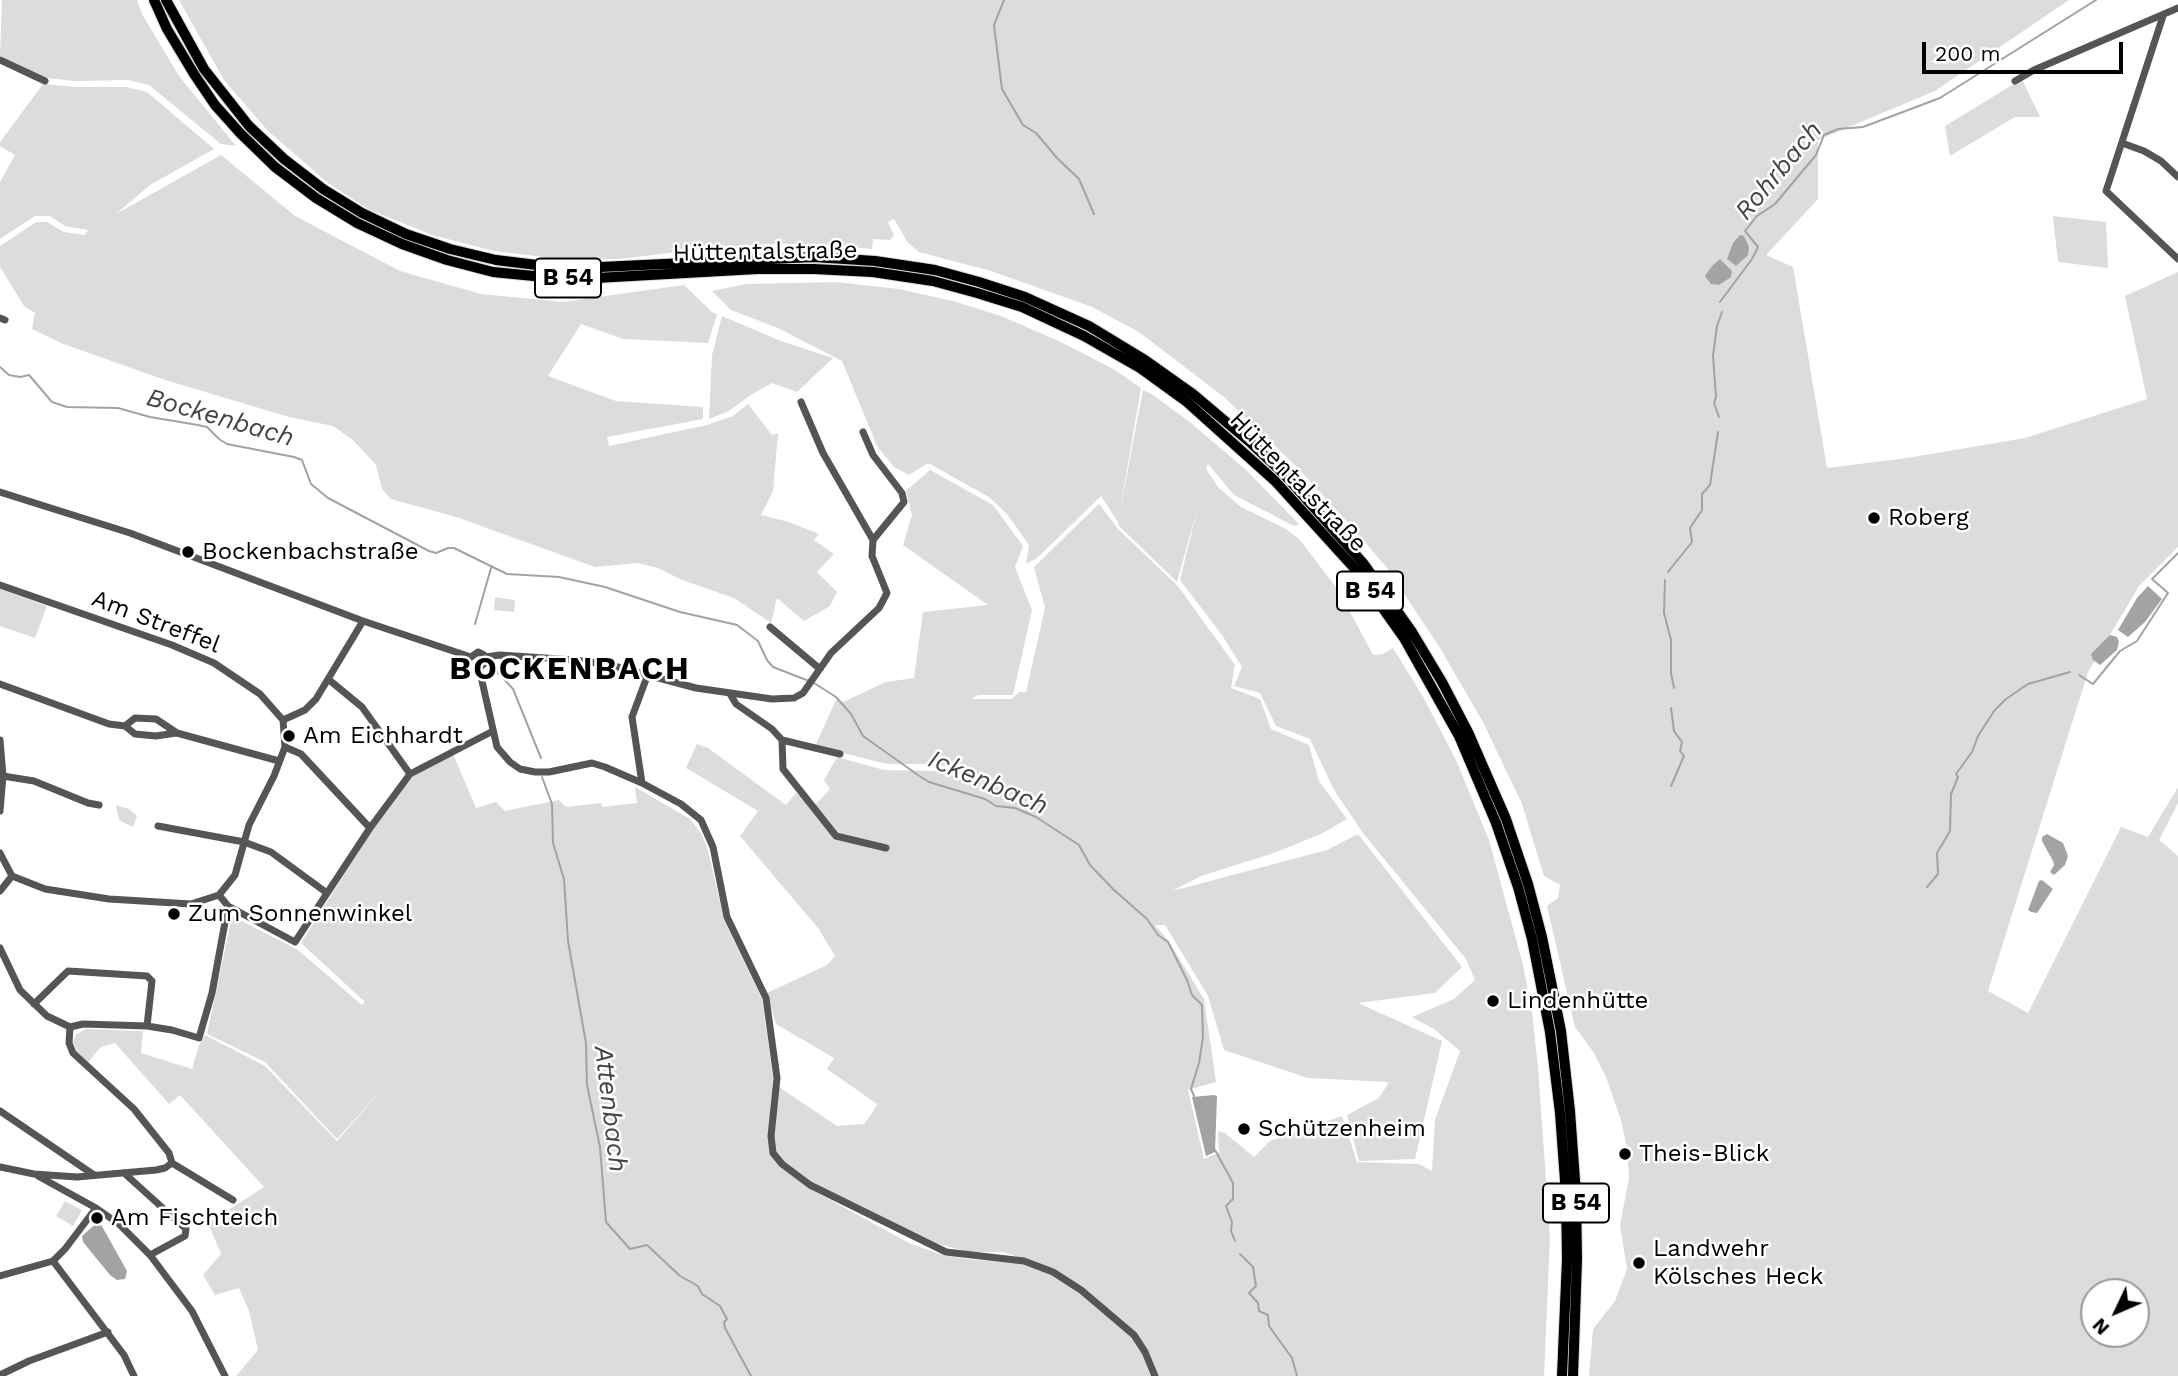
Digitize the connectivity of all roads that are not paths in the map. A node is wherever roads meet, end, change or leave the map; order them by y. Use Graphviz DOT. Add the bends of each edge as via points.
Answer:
graph roads {
  1 [pos="154,0"];
  2 [pos="166,0"];
  3 [pos="2178,8"];
  4 [pos="2163,16"];
  5 [pos="0,60"];
  6 [pos="45,81"];
  7 [pos="2015,81"];
  8 [pos="2122,143"];
  9 [pos="2178,177"];
  10 [pos="2178,259"];
  11 [pos="801,402"];
  12 [pos="863,432"];
  13 [pos="0,492"];
  14 [pos="873,540"];
  15 [pos="0,585"];
  16 [pos="363,621"];
  17 [pos="770,627"];
  18 [pos="471,657"];
  19 [pos="485,657"];
  20 [pos="479,668"];
  21 [pos="820,669"];
  22 [pos="648,674"];
  23 [pos="328,679"];
  24 [pos="0,684"];
  25 [pos="730,694"];
  26 [pos="283,720"];
  27 [pos="125,726"];
  28 [pos="493,731"];
  29 [pos="177,733"];
  30 [pos="0,740"];
  31 [pos="782,740"];
  32 [pos="285,747"];
  33 [pos="840,754"];
  34 [pos="279,761"];
  35 [pos="410,774"];
  36 [pos="3,776"];
  37 [pos="642,783"];
  38 [pos="99,805"];
  39 [pos="0,811"];
  40 [pos="158,826"];
  41 [pos="370,828"];
  42 [pos="244,842"];
  43 [pos="886,848"];
  44 [pos="0,853"];
  45 [pos="12,876"];
  46 [pos="0,891"];
  47 [pos="327,893"];
  48 [pos="219,895"];
  49 [pos="228,906"];
  50 [pos="1537,938"];
  51 [pos="0,947"];
  52 [pos="34,1004"];
  53 [pos="146,1026"];
  54 [pos="70,1027"];
  55 [pos="1555,1032"];
  56 [pos="0,1111"];
  57 [pos="172,1163"];
  58 [pos="0,1167"];
  59 [pos="124,1173"];
  60 [pos="34,1174"];
  61 [pos="94,1176"];
  62 [pos="233,1200"];
  63 [pos="96,1208"];
  64 [pos="150,1255"];
  65 [pos="53,1261"];
  66 [pos="0,1276"];
  67 [pos="108,1332"];
  68 [pos="0,1375"];
  69 [pos="134,1376"];
  70 [pos="225,1376"];
  71 [pos="1154,1376"];
  72 [pos="1562,1376"];
  73 [pos="1573,1376"];
  1 -- 50 [label="highway, Hüttentalstraße / B 54" via="194,74 240,133 316,198 402,244 493,272 534,276 578,279 814,268 933,281 1022,307 1140,368 1187,402 1275,481 1355,569 1404,638 1459,736"];
  2 -- 50 [label="highway, Hüttentalstraße / B 54" via="204,69 248,126 323,189 406,234 496,260 569,268 814,257 935,270 1026,297 1145,359 1193,394 1283,473 1363,562 1412,632 1468,732 1506,819 1528,884"];
  3 -- 4 [label="street"];
  4 -- 7 [label="street"];
  4 -- 8 [label="street"];
  5 -- 6 [label="street"];
  8 -- 9 [label="street" via="2161,161"];
  8 -- 10 [label="street" via="2106,191"];
  11 -- 14 [label="street" via="823,453"];
  12 -- 14 [label="street" via="904,502"];
  13 -- 16 [label="street" via="130,533"];
  14 -- 21 [label="street" via="872,556 886,586 884,600"];
  15 -- 26 [label="street, Am Streffel" via="197,654 243,680"];
  16 -- 18 [label="street"];
  16 -- 23 [label="street"];
  17 -- 21 [label="street"];
  18 -- 19 [label="street" via="478,652"];
  18 -- 20 [label="street"];
  19 -- 20 [label="street"];
  19 -- 22 [label="street" via="575,660"];
  20 -- 28 [label="street"];
  21 -- 25 [label="street" via="794,698"];
  22 -- 25 [label="street"];
  22 -- 37 [label="street" via="632,717"];
  23 -- 26 [label="street" via="311,705"];
  23 -- 35 [label="street" via="362,708"];
  24 -- 27 [label="street"];
  25 -- 31 [label="street" via="736,704"];
  26 -- 32 [label="street"];
  27 -- 29 [label="street" via="135,734"];
  27 -- 29 [label="street" via="135,718 156,719"];
  28 -- 35 [label="street"];
  28 -- 37 [label="street" via="497,747 520,769 549,772 592,763"];
  29 -- 34 [label="street"];
  30 -- 36 [label="street"];
  31 -- 33 [label="street"];
  31 -- 43 [label="street" via="783,769 836,836"];
  32 -- 34 [label="street"];
  32 -- 41 [label="street" via="301,754"];
  34 -- 42 [label="street"];
  35 -- 41 [label="street"];
  36 -- 38 [label="street" via="34,781"];
  36 -- 39 [label="street"];
  37 -- 71 [label="street" via="691,810 713,847 727,918 766,998 777,1078 771,1136 782,1164 810,1185 946,1252 1024,1261 1053,1272 1082,1290 1133,1335"];
  40 -- 42 [label="street"];
  41 -- 47 [label="street"];
  42 -- 47 [label="street" via="271,852"];
  42 -- 48 [label="street" via="235,874"];
  44 -- 45 [label="street"];
  45 -- 46 [label="street"];
  45 -- 48 [label="street" via="44,889 109,899 191,904"];
  47 -- 49 [label="street" via="295,942"];
  48 -- 49 [label="street"];
  49 -- 53 [label="street" via="199,1038"];
  50 -- 55 [label="highway, B 54"];
  51 -- 52 [label="street" via="20,990"];
  52 -- 53 [label="street" via="68,971 147,976 152,981"];
  52 -- 54 [label="street"];
  53 -- 54 [label="street"];
  54 -- 57 [label="street" via="73,1053 134,1109 170,1153"];
  55 -- 72 [label="highway, B 54" via="1566,1194"];
  55 -- 73 [label="highway, B 54" via="1570,1111 1576,1194"];
  56 -- 61 [label="street"];
  57 -- 59 [label="street"];
  57 -- 62 [label="street"];
  58 -- 60 [label="street"];
  59 -- 61 [label="street"];
  59 -- 64 [label="street" via="186,1229 185,1236"];
  60 -- 61 [label="street"];
  60 -- 63 [label="street"];
  63 -- 64 [label="street"];
  63 -- 65 [label="street"];
  64 -- 70 [label="street" via="192,1311"];
  65 -- 66 [label="street"];
  65 -- 67 [label="street"];
  67 -- 68 [label="street"];
  67 -- 69 [label="street"];
}
